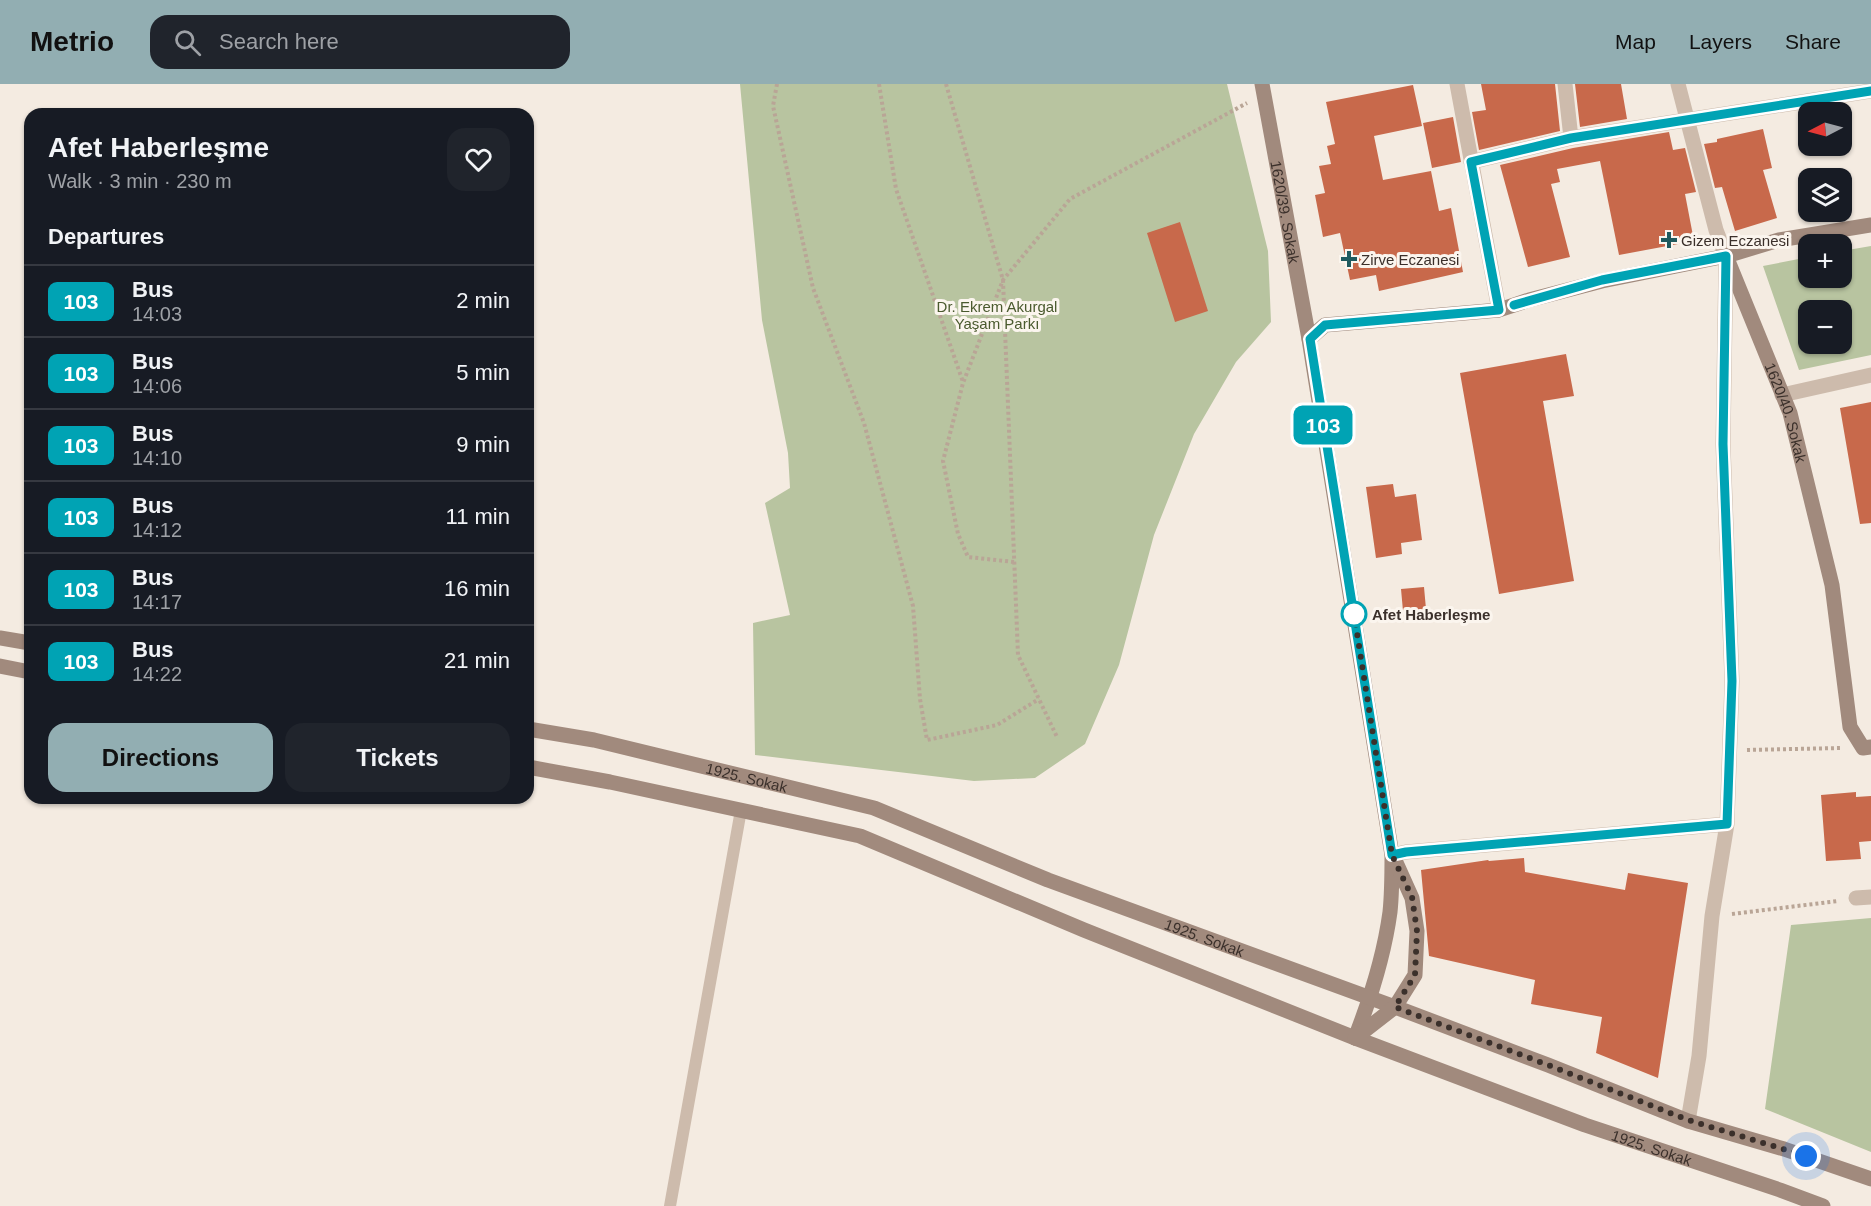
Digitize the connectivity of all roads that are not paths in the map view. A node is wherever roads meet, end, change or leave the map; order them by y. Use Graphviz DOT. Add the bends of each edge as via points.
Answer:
graph roads {
  1 [pos="1457,84"];
  2 [pos="1565,84"];
  3 [pos="1678,84"];
  4 [pos="1262,89"];
  5 [pos="1871,91"];
  6 [pos="1686,119"];
  7 [pos="1571,138"];
  8 [pos="1471,162"];
  9 [pos="1871,225"];
  10 [pos="1726,256"];
  11 [pos="1499,310"];
  12 [pos="1310,339"];
  13 [pos="1871,375"];
  14 [pos="1782,395"];
  15 [pos="0,638"];
  16 [pos="24,642"];
  17 [pos="0,666"];
  18 [pos="24,671"];
  19 [pos="534,730"];
  20 [pos="1867,747"];
  21 [pos="534,767"];
  22 [pos="741,810"];
  23 [pos="1727,824"];
  24 [pos="1392,855"];
  25 [pos="1370,998"];
  26 [pos="1395,1007"];
  27 [pos="1355,1038"];
  28 [pos="1688,1120"];
  29 [pos="1871,1179"];
  30 [pos="670,1206"];
  31 [pos="1823,1206"];
  1 -- 8 [label="street"];
  2 -- 7 [label="street"];
  3 -- 6 [label="street, 1620/40. Sokak"];
  4 -- 12 [label="main road, 1620/39. Sokak"];
  5 -- 6 [label="street"];
  6 -- 7 [label="street"];
  6 -- 10 [label="street, 1620/40. Sokak"];
  7 -- 8 [label="street"];
  8 -- 11 [label="street"];
  9 -- 10 [label="main road" via="1779,240"];
  10 -- 11 [label="main road" via="1602,280"];
  10 -- 14 [label="main road, 1620/40. Sokak"];
  10 -- 23 [label="street" via="1723,444 1732,681"];
  11 -- 12 [label="main road" via="1325,325"];
  12 -- 24 [label="main road, 1620/39. Sokak"];
  13 -- 14 [label="street"];
  14 -- 20 [label="main road, 1620/40. Sokak" via="1790,413 1832,585 1850,727"];
  15 -- 16 [label="main road"];
  17 -- 18 [label="main road"];
  19 -- 25 [label="main road, 1925. Sokak" via="594,740 874,808 1048,880"];
  21 -- 22 [label="main road, 1925. Sokak"];
  22 -- 27 [label="main road, 1925. Sokak" via="860,836"];
  22 -- 30 [label="lane"];
  23 -- 24 [label="street"];
  23 -- 28 [label="street"];
  24 -- 25 [label="main road" via="1390,910"];
  24 -- 26 [label="main road" via="1412,897 1417,931 1415,975"];
  25 -- 26 [label="main road, 1925. Sokak"];
  25 -- 27 [label="main road"];
  26 -- 27 [label="main road"];
  26 -- 28 [label="main road, 1925. Sokak"];
  27 -- 31 [label="main road, 1925. Sokak" via="1586,1125"];
  28 -- 29 [label="main road, 1925. Sokak"];
}
